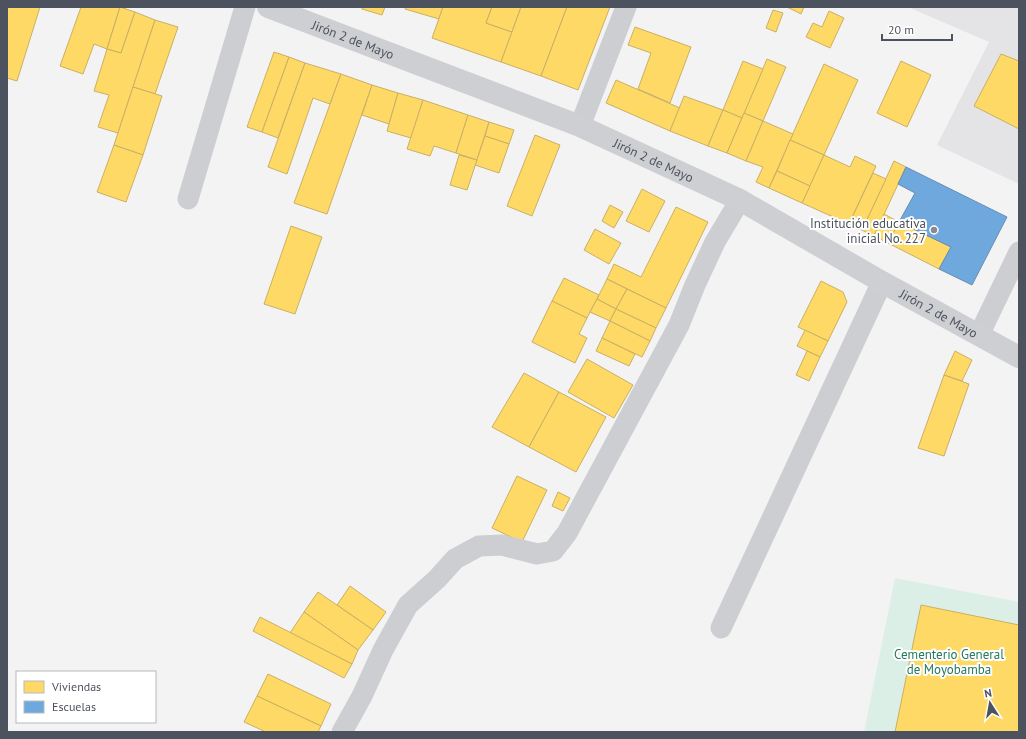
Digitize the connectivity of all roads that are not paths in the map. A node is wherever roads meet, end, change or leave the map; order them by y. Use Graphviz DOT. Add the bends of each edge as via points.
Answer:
graph roads {
  1 [pos="245,7"];
  2 [pos="268,7"];
  3 [pos="626,7"];
  4 [pos="580,126"];
  5 [pos="188,199"];
  6 [pos="740,200"];
  7 [pos="1019,252"];
  8 [pos="882,282"];
  9 [pos="979,335"];
  10 [pos="1019,357"];
  11 [pos="721,628"];
  12 [pos="342,732"];
  1 -- 5 [label="street"];
  2 -- 4 [label="main road, Jirón 2 de Mayo"];
  3 -- 4 [label="street"];
  4 -- 6 [label="main road, Jirón 2 de Mayo"];
  6 -- 8 [label="main road, Jirón 2 de Mayo"];
  6 -- 12 [label="street" via="714,242 679,325 567,533 553,551 537,554 502,545 479,546 455,559 408,605"];
  7 -- 9 [label="street"];
  8 -- 9 [label="main road, Jirón 2 de Mayo"];
  8 -- 11 [label="street"];
  9 -- 10 [label="main road, Jirón 2 de Mayo"];
}
